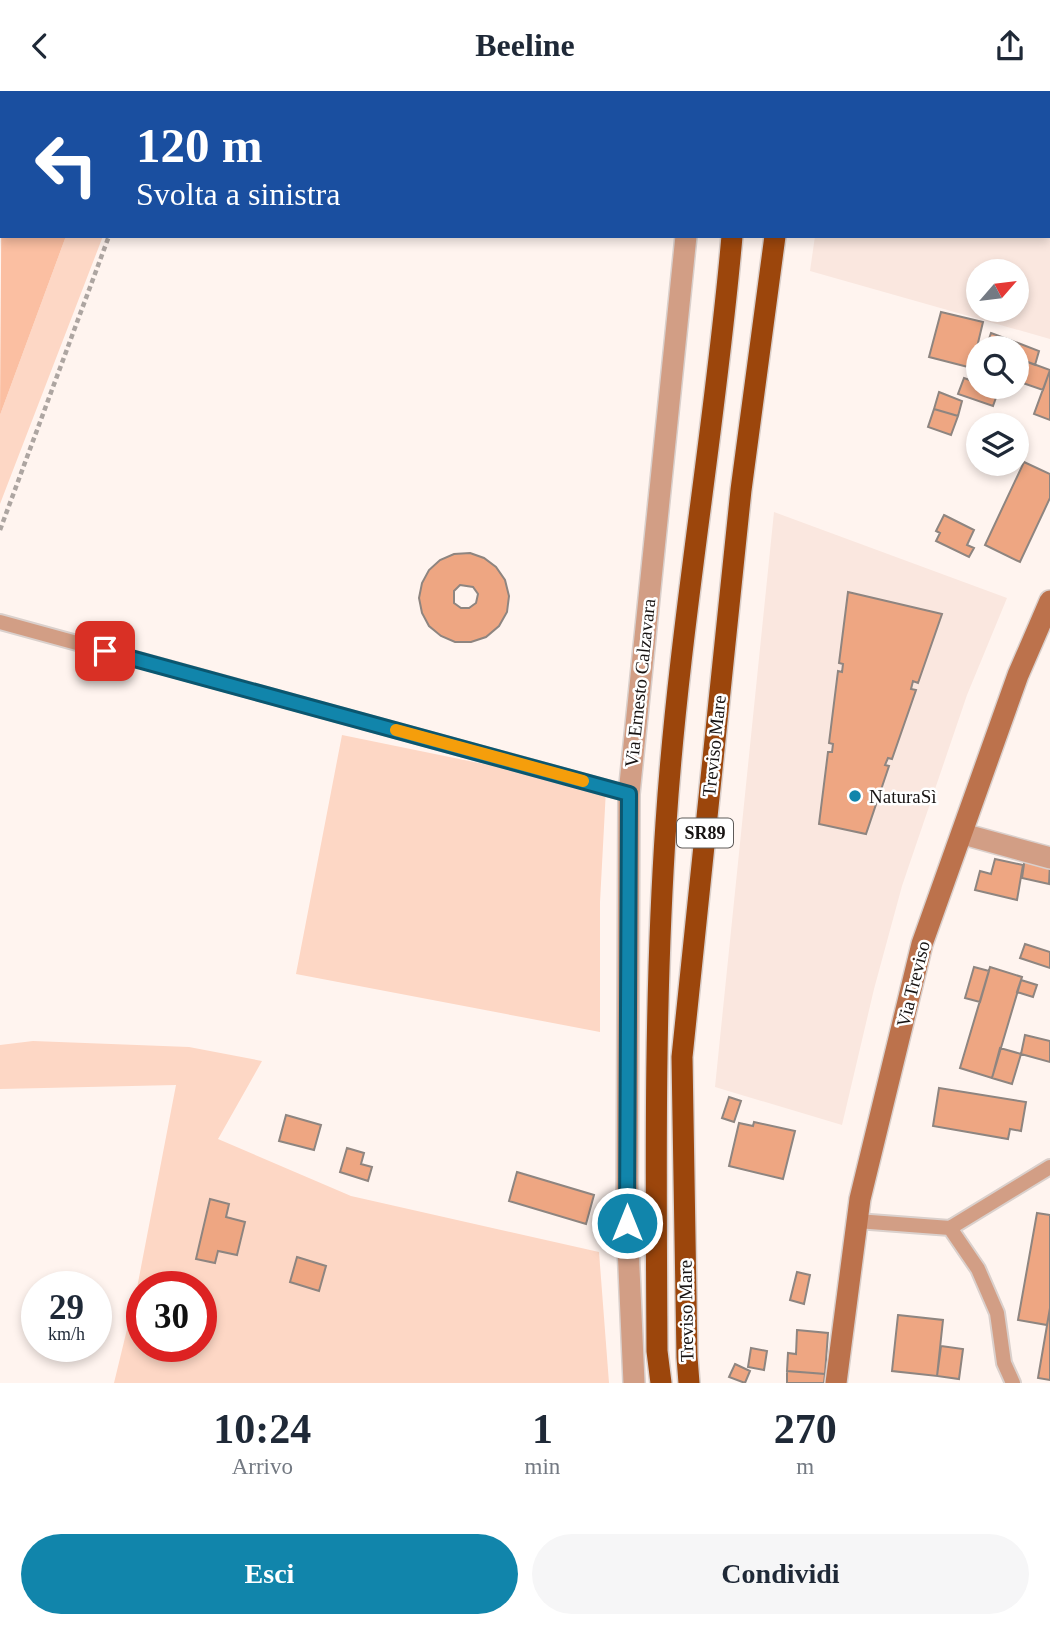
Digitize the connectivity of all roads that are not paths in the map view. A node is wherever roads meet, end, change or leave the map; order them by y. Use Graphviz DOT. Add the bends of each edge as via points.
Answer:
graph roads {
  1 [pos="686,238"];
  2 [pos="732,238"];
  3 [pos="775,238"];
  4 [pos="1050,601"];
  5 [pos="0,622"];
  6 [pos="629,794"];
  7 [pos="963,834"];
  8 [pos="1050,858"];
  9 [pos="1050,1167"];
  10 [pos="858,1221"];
  11 [pos="950,1228"];
  12 [pos="635,1383"];
  13 [pos="661,1383"];
  14 [pos="689,1383"];
  15 [pos="836,1383"];
  16 [pos="1013,1383"];
  1 -- 6 [label="street, Via Ernesto Calzavara"];
  2 -- 13 [label="highway, Treviso Mare / SR89" via="680,665 666,822 655,1046"];
  3 -- 14 [label="highway, Treviso Mare / SR89" via="741,490 682,1057"];
  4 -- 7 [label="main road, Via Treviso" via="1018,675"];
  5 -- 6 [label="lane"];
  6 -- 12 [label="street, Via Ernesto Calzavara" via="627,1223"];
  7 -- 8 [label="street"];
  7 -- 10 [label="main road, Via Treviso" via="922,944"];
  9 -- 11 [label="lane"];
  10 -- 11 [label="lane"];
  10 -- 15 [label="main road, Via Treviso"];
  11 -- 16 [label="lane" via="978,1269 997,1313 1004,1363"];
}
